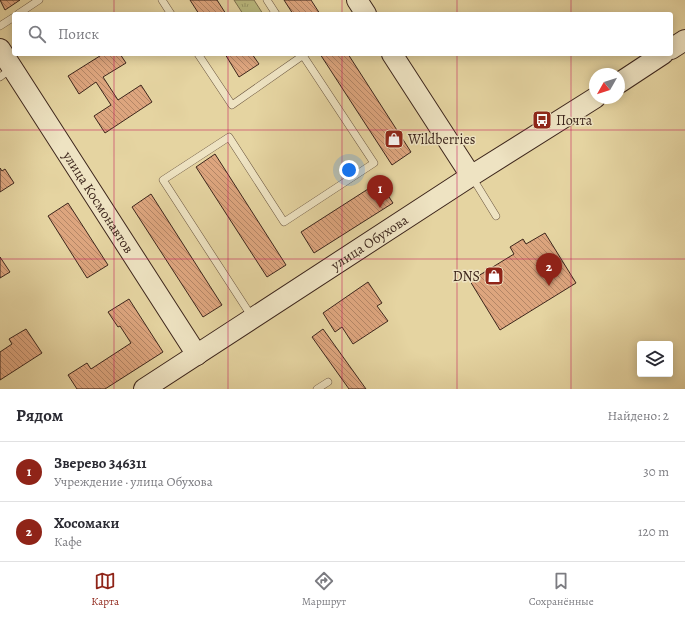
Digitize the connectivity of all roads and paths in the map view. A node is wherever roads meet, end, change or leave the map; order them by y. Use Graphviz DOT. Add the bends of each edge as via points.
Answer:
graph roads {
  1 [pos="39,0"];
  2 [pos="162,0"];
  3 [pos="267,0"];
  4 [pos="357,0"];
  5 [pos="21,12"];
  6 [pos="170,12"];
  7 [pos="275,12"];
  8 [pos="365,12"];
  9 [pos="12,18"];
  10 [pos="0,26"];
  11 [pos="685,40"];
  12 [pos="673,48"];
  13 [pos="0,49"];
  14 [pos="199,56"];
  15 [pos="302,56"];
  16 [pos="304,56"];
  17 [pos="393,56"];
  18 [pos="660,56"];
  19 [pos="6,73"];
  20 [pos="625,78"];
  21 [pos="589,102"];
  22 [pos="471,176"];
  23 [pos="496,216"];
  24 [pos="253,318"];
  25 [pos="197,355"];
  26 [pos="328,382"];
  27 [pos="144,389"];
  28 [pos="317,389"];
  1 -- 5 [label="lane"];
  2 -- 6 [label="lane"];
  3 -- 7 [label="lane"];
  4 -- 8 [label="main road"];
  9 -- 10 [label="lane"];
  11 -- 12 [label="main road"];
  13 -- 19 [label="main road, улица Космонавтов"];
  14 -- 15 [label="lane" via="232,105"];
  16 -- 24 [label="lane" via="374,163 284,222 229,137 163,180"];
  17 -- 22 [label="main road"];
  18 -- 20 [label="main road"];
  19 -- 25 [label="main road, улица Космонавтов"];
  21 -- 22 [label="main road, улица Обухова"];
  22 -- 23 [label="lane"];
  22 -- 24 [label="main road, улица Обухова"];
  24 -- 25 [label="main road, улица Обухова"];
  25 -- 27 [label="main road, улица Обухова"];
  26 -- 28 [label="lane"];
}
